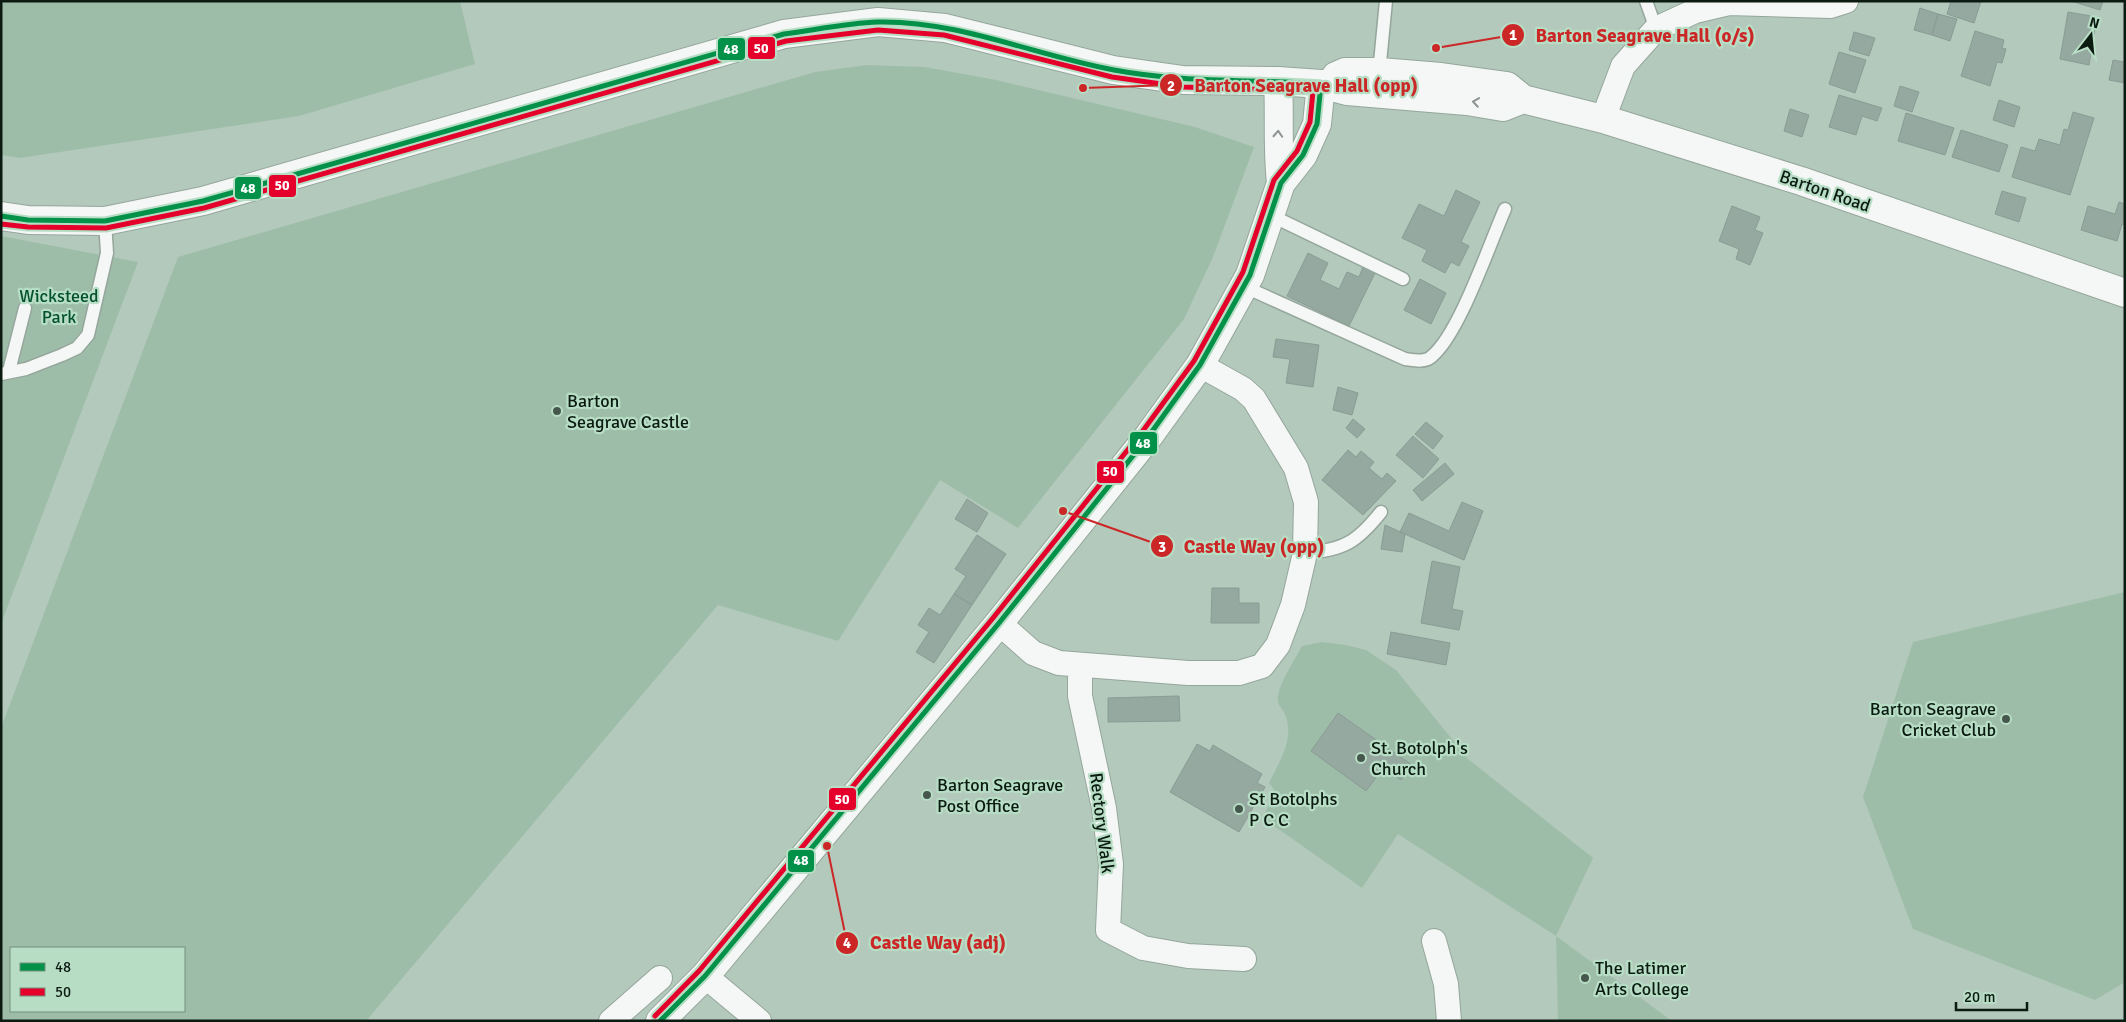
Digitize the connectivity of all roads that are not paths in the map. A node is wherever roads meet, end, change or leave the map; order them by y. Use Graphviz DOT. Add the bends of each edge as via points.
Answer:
graph roads {
  1 [pos="1386,1"];
  2 [pos="1646,1"];
  3 [pos="1846,1"];
  4 [pos="1729,2"];
  5 [pos="1656,29"];
  6 [pos="1278,80"];
  7 [pos="1378,82"];
  8 [pos="1321,84"];
  9 [pos="1603,119"];
  10 [pos="1280,183"];
  11 [pos="1504,209"];
  12 [pos="1270,215"];
  13 [pos="1,216"];
  14 [pos="105,221"];
  15 [pos="1403,279"];
  16 [pos="1245,287"];
  17 [pos="2125,293"];
  18 [pos="25,308"];
  19 [pos="1200,365"];
  20 [pos="5,373"];
  21 [pos="1381,512"];
  22 [pos="1305,552"];
  23 [pos="998,622"];
  24 [pos="1080,666"];
  25 [pos="1434,941"];
  26 [pos="1244,959"];
  27 [pos="705,976"];
  28 [pos="660,978"];
  29 [pos="611,1021"];
  30 [pos="660,1021"];
  31 [pos="759,1021"];
  32 [pos="1449,1021"];
  1 -- 7 [label="lane"];
  2 -- 5 [label="lane"];
  3 -- 4 [label="street" via="1830,6"];
  4 -- 5 [label="street" via="1694,11"];
  5 -- 9 [label="street" via="1623,66"];
  6 -- 8 [label="main road"];
  10 -- 6 [label="main road, one-way"];
  6 -- 14 [label="main road" via="1183,80 1113,70 945,28 878,22 784,34 203,201"];
  7 -- 8 [label="main road, Barton Road" via="1345,72"];
  7 -- 9 [label="main road, Barton Road" via="1486,82 1507,86 1523,99"];
  8 -- 10 [label="main road" via="1317,124 1304,155"];
  9 -- 17 [label="main road, Barton Road" via="1802,182"];
  10 -- 12 [label="main road"];
  11 -- 16 [label="lane" via="1452,332 1430,358 1419,361 1405,359"];
  12 -- 15 [label="lane"];
  12 -- 16 [label="main road"];
  13 -- 14 [label="main road" via="28,220"];
  14 -- 20 [label="lane" via="107,253 88,336 78,348 26,369"];
  16 -- 19 [label="main road"];
  18 -- 20 [label="lane"];
  19 -- 22 [label="street" via="1243,389 1254,399 1287,451 1306,502"];
  19 -- 23 [label="main road" via="1148,437"];
  21 -- 22 [label="lane" via="1354,541 1331,551"];
  22 -- 24 [label="street" via="1293,605 1278,645 1262,666 1239,673 1197,673"];
  23 -- 24 [label="street" via="1033,653 1059,663"];
  23 -- 27 [label="main road"];
  24 -- 26 [label="street, Rectory Walk" via="1080,696 1104,808 1110,855 1108,930 1143,948 1188,956"];
  25 -- 32 [label="street" via="1446,984"];
  27 -- 30 [label="main road"];
  27 -- 31 [label="street"];
  28 -- 29 [label="street"];
}
